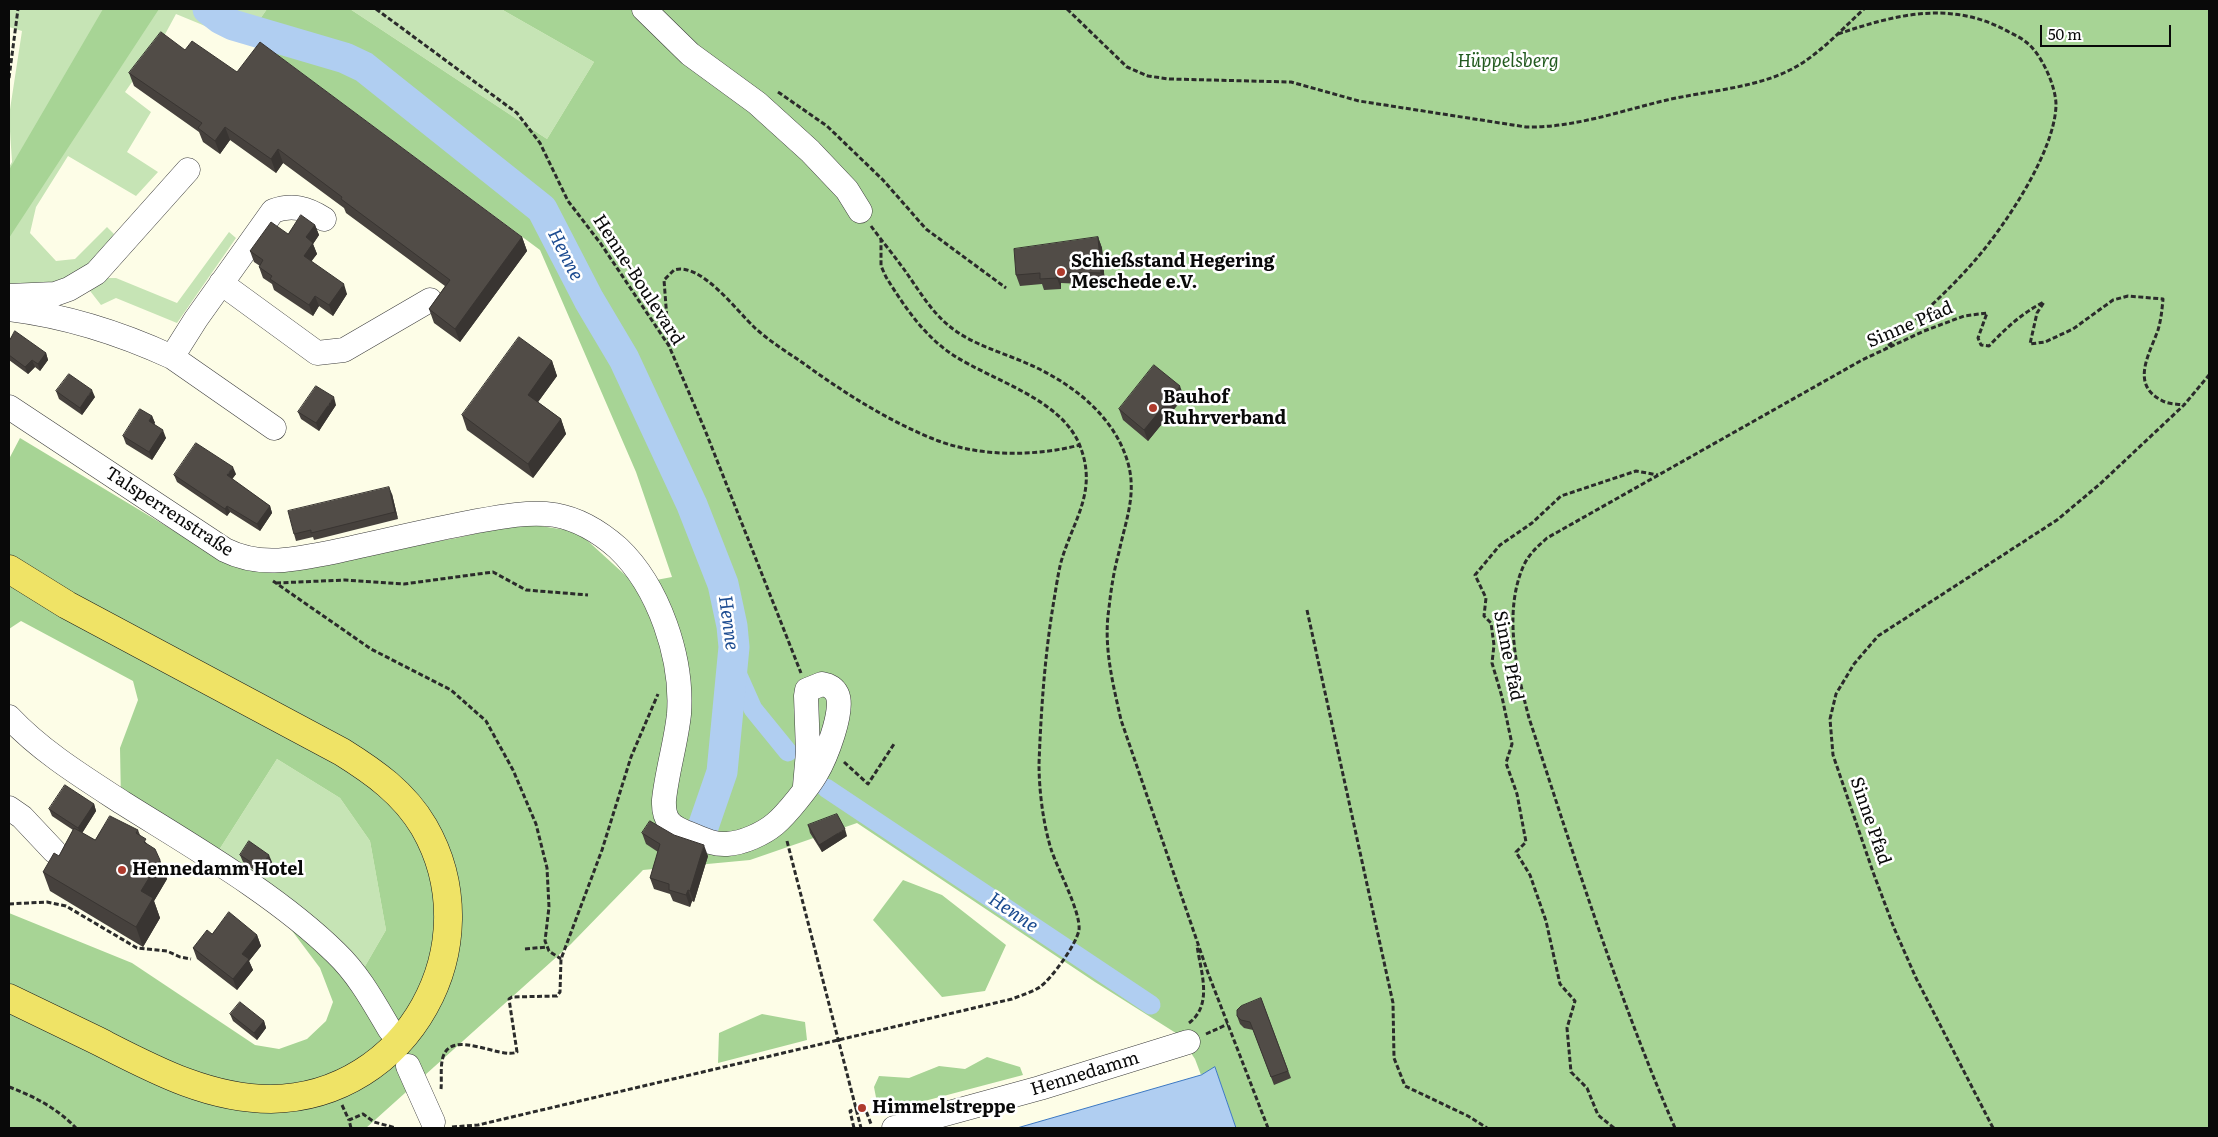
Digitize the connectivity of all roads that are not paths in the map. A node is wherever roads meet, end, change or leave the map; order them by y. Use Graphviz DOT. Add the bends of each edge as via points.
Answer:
graph roads {
  1 [pos="644,9"];
  2 [pos="188,170"];
  3 [pos="860,211"];
  4 [pos="324,219"];
  5 [pos="221,283"];
  6 [pos="9,296"];
  7 [pos="430,300"];
  8 [pos="9,309"];
  9 [pos="172,357"];
  10 [pos="9,407"];
  11 [pos="274,428"];
  12 [pos="9,569"];
  13 [pos="9,716"];
  14 [pos="805,786"];
  15 [pos="9,808"];
  16 [pos="54,851"];
  17 [pos="9,998"];
  18 [pos="390,1030"];
  19 [pos="1185,1035"];
  20 [pos="408,1066"];
  21 [pos="433,1122"];
  22 [pos="894,1128"];
  1 -- 3 [label="street" via="690,54 757,102 810,151 847,190"];
  2 -- 6 [label="street" via="96,273 54,294"];
  4 -- 5 [label="street" via="294,206 273,211"];
  5 -- 7 [label="street" via="317,353 344,350"];
  5 -- 9 [label="street"];
  8 -- 9 [label="street" via="60,317 104,330"];
  9 -- 11 [label="street"];
  10 -- 14 [label="street, Talsperrenstraße" via="225,550 246,559 272,561 309,556 500,517 557,515 588,527 618,549 645,580 658,604 675,667 679,713 664,810 667,822 716,844 739,842 766,831 787,812"];
  12 -- 17 [label="main road" via="67,605 342,752 383,780 403,799 424,828 437,855 448,905 440,970 416,1022 401,1042 362,1073 308,1094 257,1099 188,1084"];
  13 -- 18 [label="street" via="23,732 85,779 202,853 296,918 361,982"];
  14 -- 14 [label="street" via="808,690 816,684 826,685 832,688 839,700 837,715 825,755 815,776"];
  15 -- 16 [label="street"];
  19 -- 22 [label="street, Hennedamm" via="1040,1088"];
  20 -- 21 [label="street"];
}
